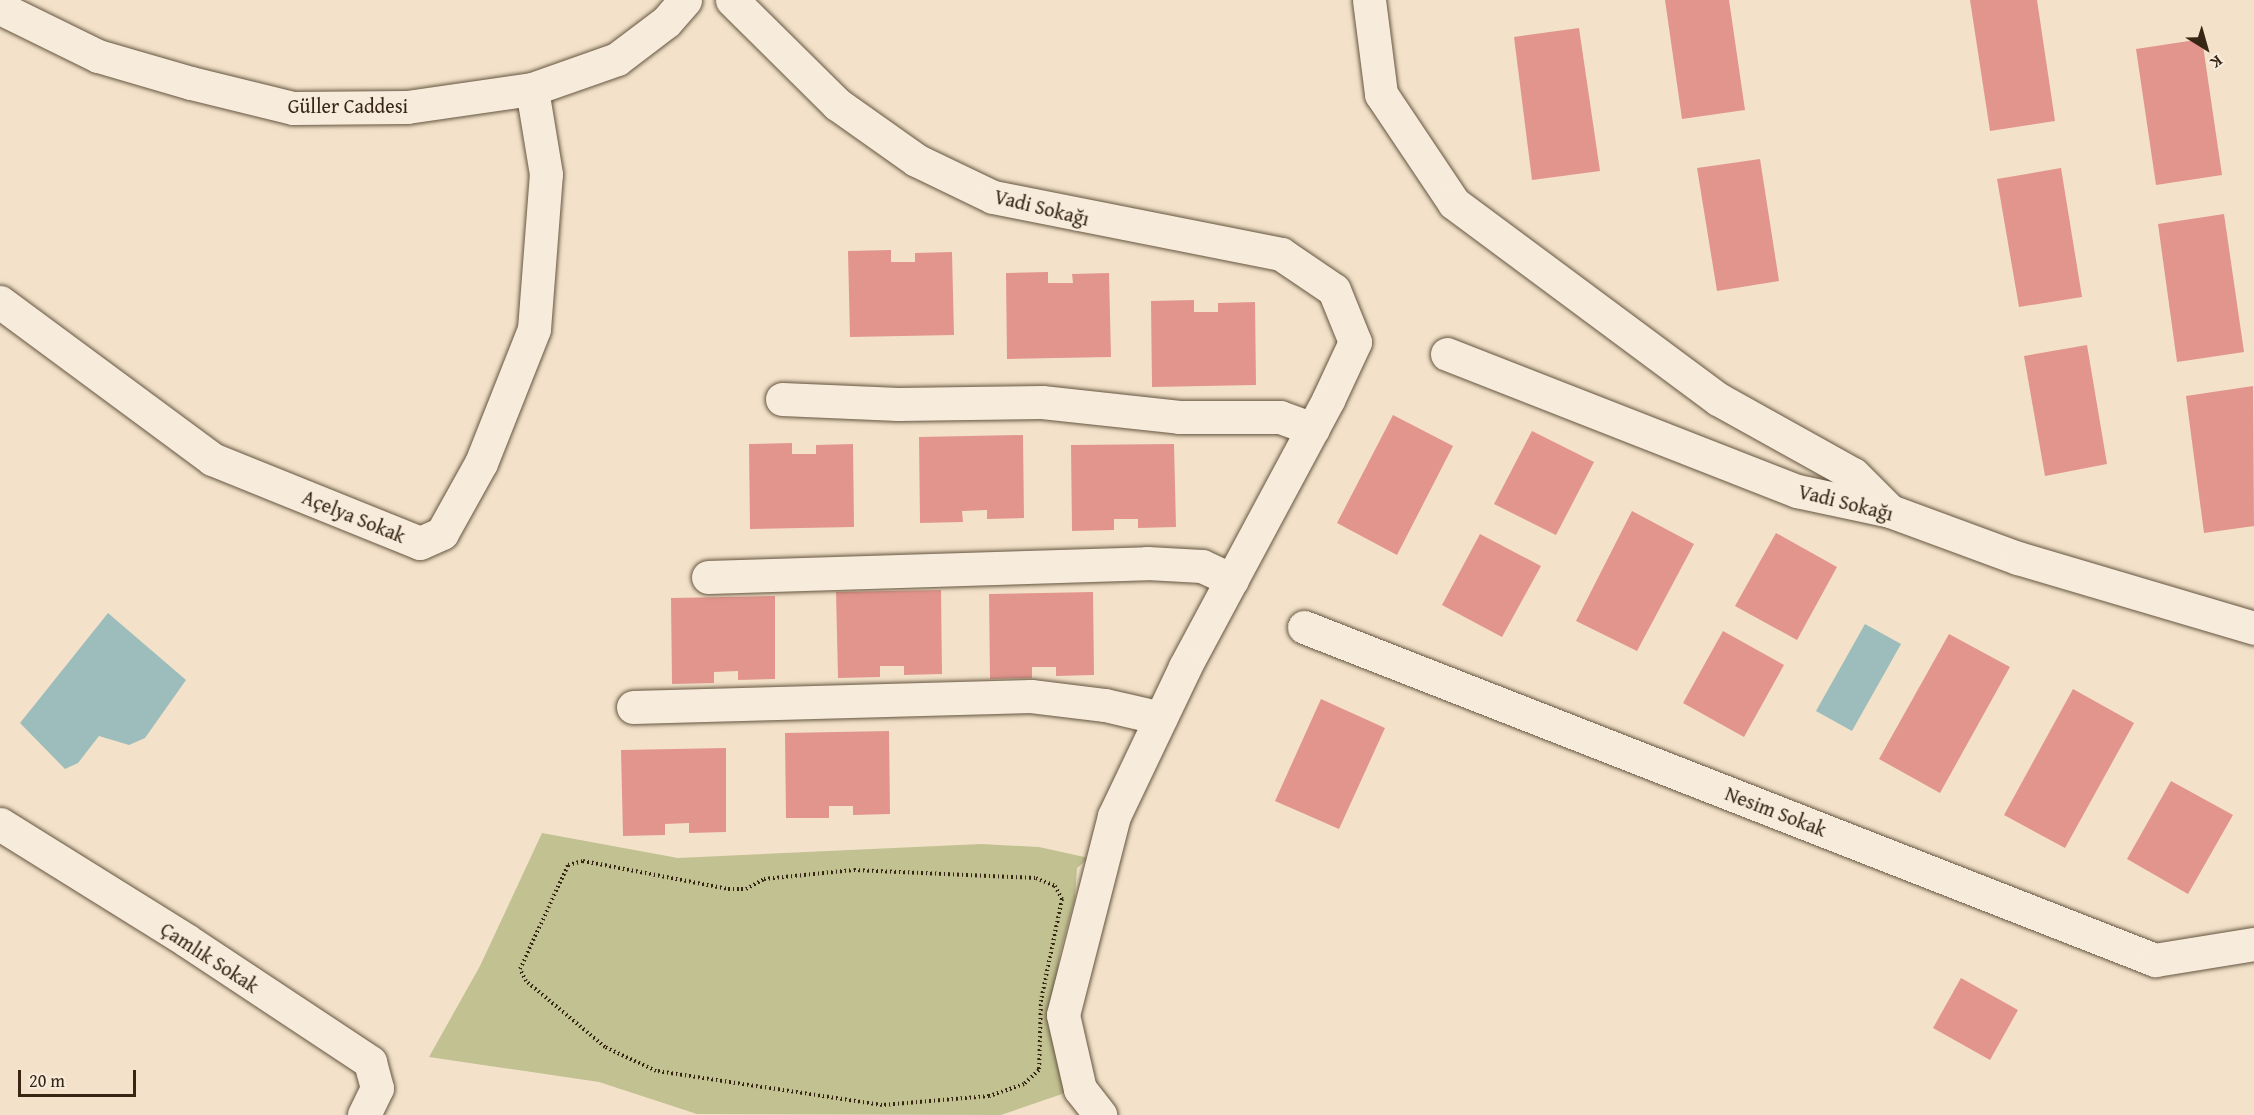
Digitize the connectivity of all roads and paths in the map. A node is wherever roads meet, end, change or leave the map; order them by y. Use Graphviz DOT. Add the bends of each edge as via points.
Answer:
graph roads {
  1 [pos="685,0"];
  2 [pos="732,0"];
  3 [pos="1369,0"];
  4 [pos="0,8"];
  5 [pos="532,89"];
  6 [pos="0,302"];
  7 [pos="1447,354"];
  8 [pos="783,399"];
  9 [pos="1313,429"];
  10 [pos="1890,511"];
  11 [pos="708,577"];
  12 [pos="1232,580"];
  13 [pos="1304,627"];
  14 [pos="2254,628"];
  15 [pos="633,707"];
  16 [pos="1161,718"];
  17 [pos="0,824"];
  18 [pos="2254,944"];
  19 [pos="1039,1070"];
  20 [pos="364,1115"];
  21 [pos="1100,1115"];
  1 -- 5 [label="street, Güller Caddesi" via="666,22 617,59"];
  2 -- 9 [label="street, Vadi Sokağı" via="837,104 916,160 974,188 993,197 1101,221 1281,254 1334,290 1354,342"];
  3 -- 10 [label="street" via="1381,94 1454,203 1718,399 1853,474"];
  4 -- 5 [label="street, Güller Caddesi" via="98,56 293,108 407,107"];
  5 -- 6 [label="street, Açelya Sokak" via="546,174 534,329 481,463 442,533 420,543 212,459"];
  7 -- 10 [label="street, Vadi Sokağı" via="1797,491"];
  8 -- 9 [label="street" via="898,404 1042,402 1179,417 1280,417"];
  9 -- 12 [label="street"];
  10 -- 14 [label="street, Vadi Sokağı" via="2018,558"];
  11 -- 12 [label="street" via="1147,563 1202,566"];
  12 -- 16 [label="street"];
  13 -- 18 [label="street, Nesim Sokak" via="2155,960"];
  15 -- 16 [label="street" via="1031,696 1105,705"];
  16 -- 21 [label="street" via="1114,816 1063,1015 1080,1089"];
  17 -- 20 [label="street, Çamlık Sokak" via="186,940 370,1062 377,1088"];
  19 -- 19 [label="path" via="1041,1000 1062,899 1055,886 1036,878 854,870 764,879 746,889 728,889 583,861 568,865 520,969 526,981 605,1047 656,1071 882,1104 989,1096 1024,1084"];
}
